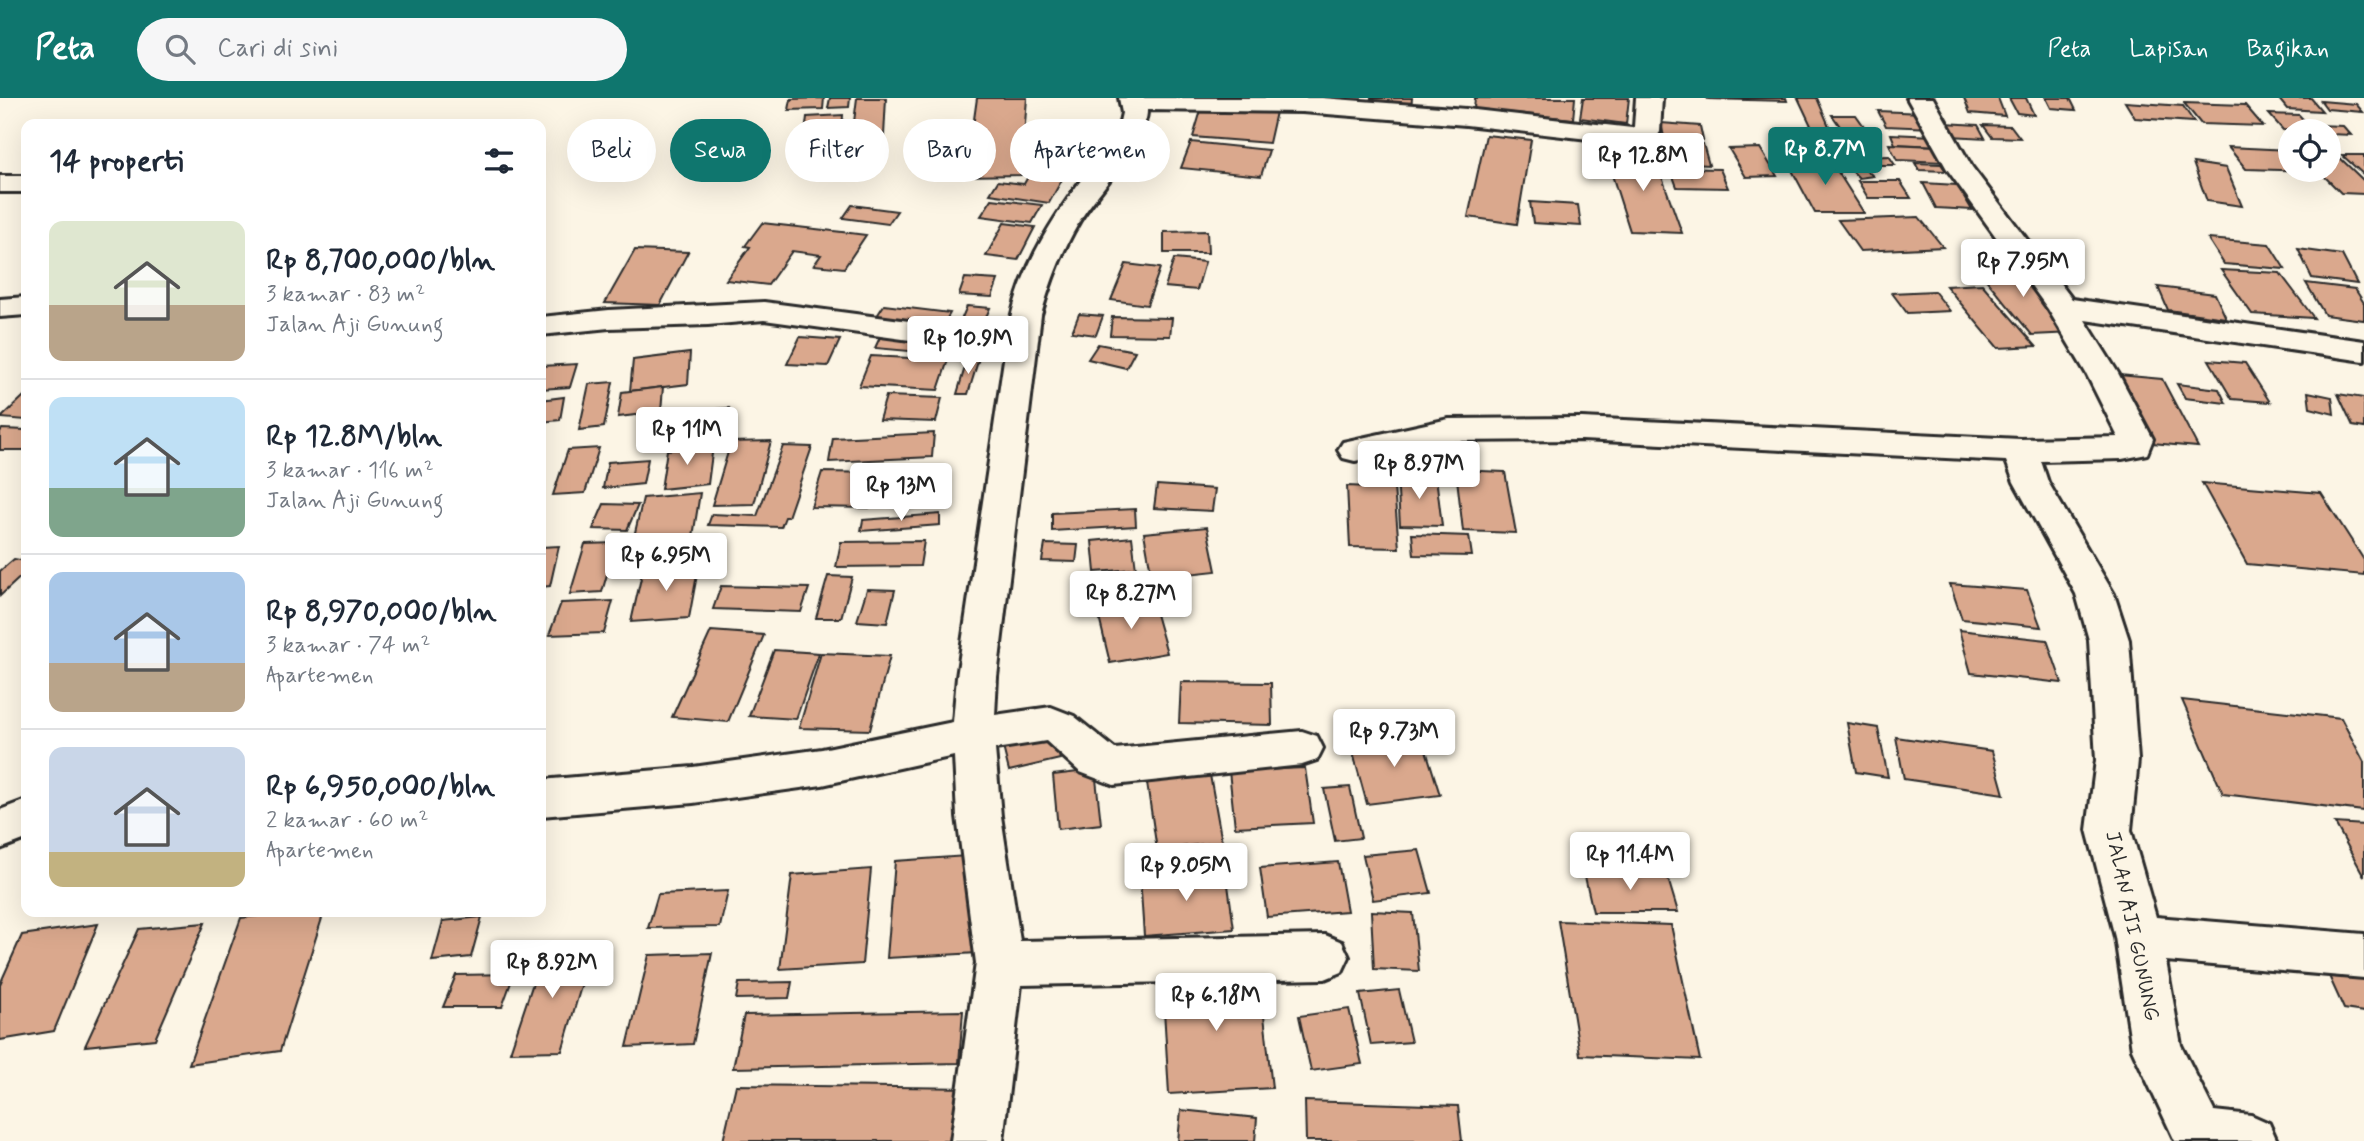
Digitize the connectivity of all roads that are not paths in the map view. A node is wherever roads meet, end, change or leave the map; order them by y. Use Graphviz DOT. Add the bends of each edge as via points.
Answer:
graph roads {
  1 [pos="1649,98"];
  2 [pos="1920,98"];
  3 [pos="1133,100"];
  4 [pos="1453,107"];
  5 [pos="0,184"];
  6 [pos="21,184"];
  7 [pos="21,306"];
  8 [pos="2062,307"];
  9 [pos="0,308"];
  10 [pos="546,325"];
  11 [pos="1022,345"];
  12 [pos="2364,351"];
  13 [pos="1355,450"];
  14 [pos="2020,450"];
  15 [pos="973,734"];
  16 [pos="1302,748"];
  17 [pos="546,798"];
  18 [pos="21,821"];
  19 [pos="0,830"];
  20 [pos="2138,937"];
  21 [pos="2364,956"];
  22 [pos="1325,957"];
  23 [pos="1000,963"];
  24 [pos="2200,1138"];
  25 [pos="978,1141"];
  26 [pos="2251,1141"];
  1 -- 4 [label="street" via="1647,132 1632,135"];
  2 -- 8 [label="street" via="1960,169"];
  3 -- 4 [label="street"];
  3 -- 11 [label="street" via="1131,130 1064,223 1037,277"];
  5 -- 6 [label="street"];
  7 -- 9 [label="street"];
  8 -- 12 [label="street"];
  8 -- 14 [label="street" via="2102,373 2136,439 2135,446"];
  10 -- 11 [label="street" via="764,311"];
  11 -- 15 [label="street"];
  13 -- 14 [label="street" via="1448,430 1569,429"];
  14 -- 20 [label="street, JALAN AJI GUNUNG" via="2031,482 2095,594 2109,640 2117,760 2109,831"];
  15 -- 16 [label="street" via="1051,724 1095,760 1114,767"];
  15 -- 17 [label="street" via="732,780"];
  15 -- 23 [label="street" via="979,816"];
  18 -- 19 [label="street"];
  20 -- 21 [label="street"];
  20 -- 24 [label="street, JALAN AJI GUNUNG" via="2157,1049"];
  22 -- 23 [label="street"];
  23 -- 25 [label="street"];
  24 -- 26 [label="street"];
}
